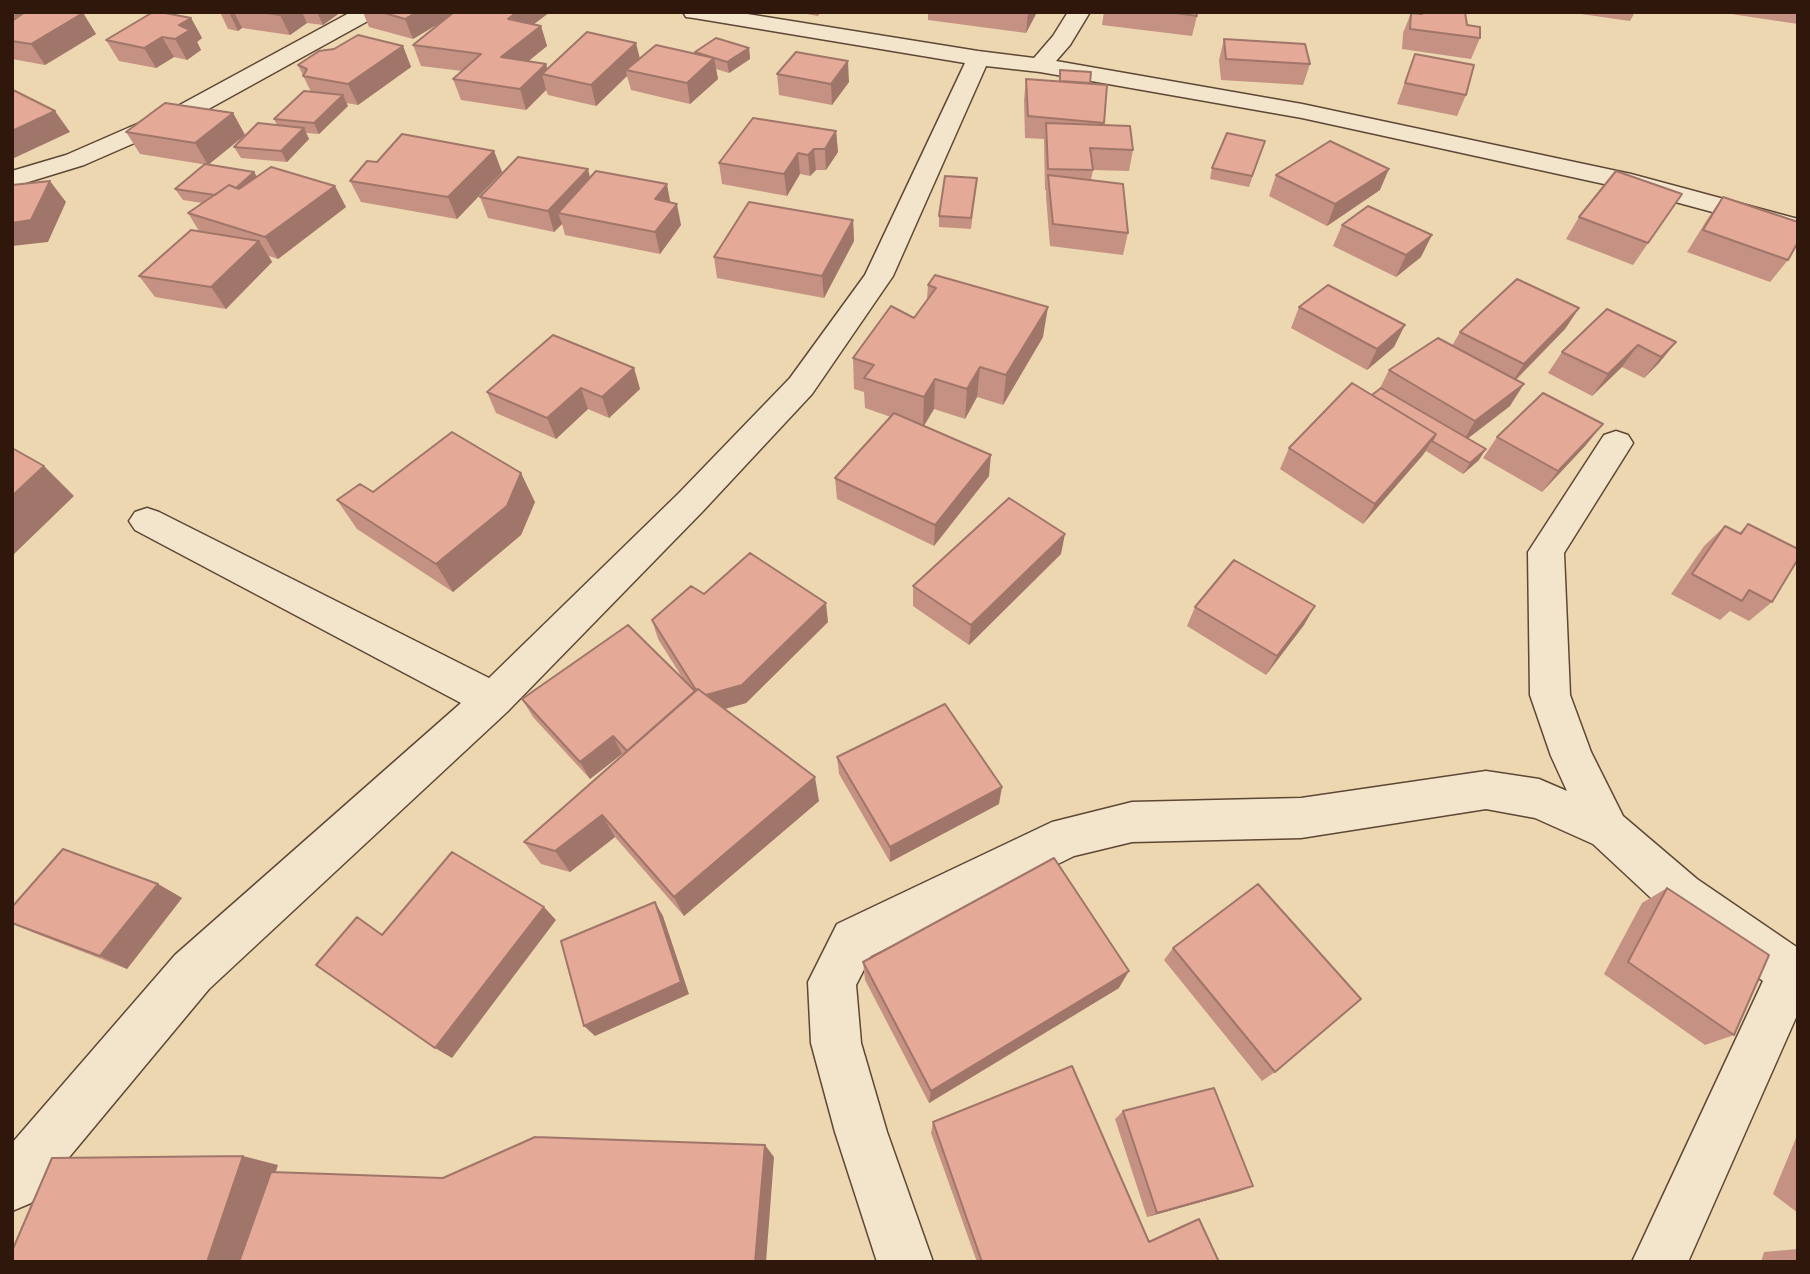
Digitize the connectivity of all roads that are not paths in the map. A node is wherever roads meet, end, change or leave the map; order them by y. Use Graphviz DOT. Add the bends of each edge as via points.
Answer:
graph roads {
  1 [pos="368,12"];
  2 [pos="694,12"];
  3 [pos="1079,12"];
  4 [pos="978,58"];
  5 [pos="1040,65"];
  6 [pos="12,179"];
  7 [pos="1798,227"];
  8 [pos="1616,443"];
  9 [pos="147,521"];
  10 [pos="493,700"];
  11 [pos="1608,830"];
  12 [pos="1794,975"];
  13 [pos="12,1184"];
  14 [pos="905,1262"];
  15 [pos="1660,1262"];
  1 -- 6 [label="street" via="185,112 75,160"];
  2 -- 4 [label="street"];
  3 -- 5 [label="street"];
  4 -- 5 [label="street"];
  4 -- 10 [label="street" via="879,276 801,386"];
  5 -- 7 [label="street" via="1302,111 1631,182"];
  8 -- 11 [label="street" via="1546,552 1550,695"];
  9 -- 10 [label="street"];
  10 -- 13 [label="street" via="192,972"];
  11 -- 12 [label="street" via="1681,895"];
  11 -- 14 [label="street" via="1539,799 1486,790 1301,817 1132,822 1068,836 854,940 832,982 836,1043"];
  12 -- 15 [label="street"];
}
